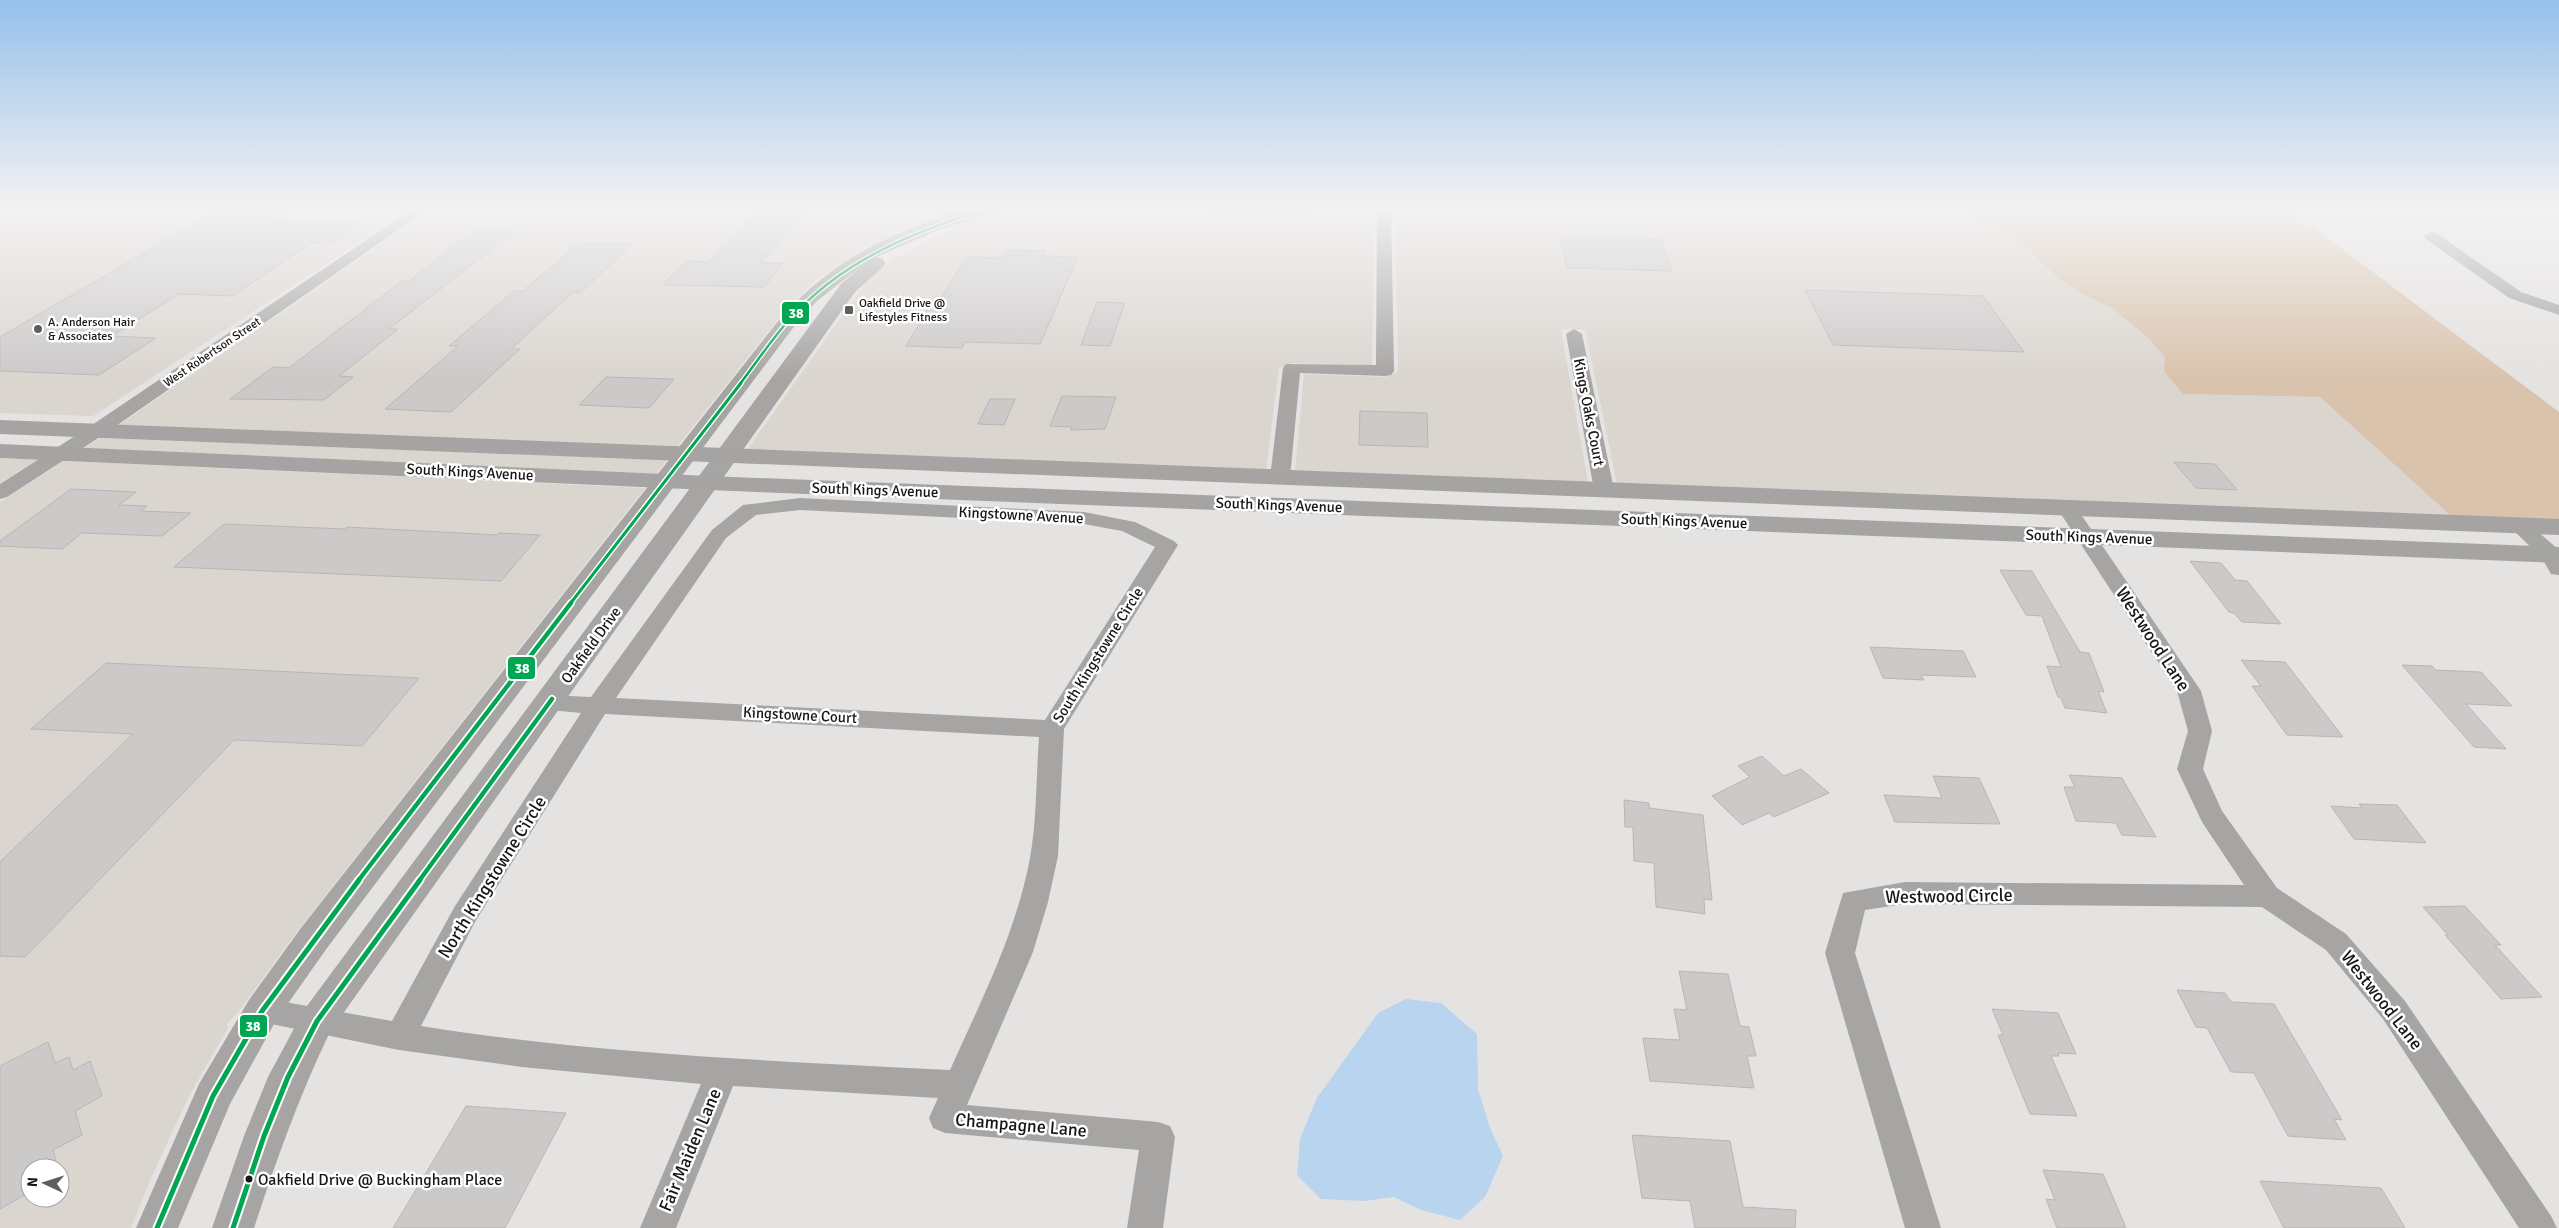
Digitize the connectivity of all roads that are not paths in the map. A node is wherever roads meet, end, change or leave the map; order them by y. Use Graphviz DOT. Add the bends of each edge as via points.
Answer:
graph roads {
  1 [pos="339,265"];
  2 [pos="847,265"];
  3 [pos="874,265"];
  4 [pos="1384,265"];
  5 [pos="2473,265"];
  6 [pos="2559,310"];
  7 [pos="1574,334"];
  8 [pos="0,427"];
  9 [pos="96,431"];
  10 [pos="0,451"];
  11 [pos="61,454"];
  12 [pos="685,454"];
  13 [pos="729,456"];
  14 [pos="1214,476"];
  15 [pos="1280,478"];
  16 [pos="664,481"];
  17 [pos="708,483"];
  18 [pos="885,490"];
  19 [pos="1604,490"];
  20 [pos="0,493"];
  21 [pos="2067,508"];
  22 [pos="750,509"];
  23 [pos="2520,526"];
  24 [pos="2559,527"];
  25 [pos="2086,536"];
  26 [pos="1167,544"];
  27 [pos="2556,559"];
  28 [pos="549,703"];
  29 [pos="599,704"];
  30 [pos="1052,729"];
  31 [pos="2267,896"];
  32 [pos="262,1011"];
  33 [pos="317,1021"];
  34 [pos="399,1037"];
  35 [pos="722,1073"];
  36 [pos="959,1085"];
  37 [pos="157,1228"];
  38 [pos="233,1228"];
  39 [pos="658,1228"];
  40 [pos="1145,1228"];
  41 [pos="1923,1228"];
  42 [pos="2539,1228"];
  1 -- 9 [label="street, West Robertson Street"];
  2 -- 12 [label="street, Oakfield Drive" via="822,284 789,320"];
  3 -- 13 [label="street, Oakfield Drive" via="858,278"];
  4 -- 15 [label="street" via="1385,371 1292,368"];
  5 -- 6 [label="street" via="2515,295"];
  7 -- 19 [label="street, Kings Oaks Court"];
  8 -- 9 [label="main road, South Kings Avenue"];
  9 -- 11 [label="street, West Robertson Street"];
  9 -- 12 [label="main road, South Kings Avenue"];
  10 -- 11 [label="main road, South Kings Avenue"];
  11 -- 16 [label="main road, South Kings Avenue"];
  11 -- 20 [label="street, West Robertson Street"];
  12 -- 13 [label="main road, South Kings Avenue"];
  12 -- 16 [label="street, Oakfield Drive"];
  13 -- 14 [label="main road, South Kings Avenue"];
  13 -- 17 [label="street, Oakfield Drive"];
  14 -- 15 [label="main road, South Kings Avenue"];
  14 -- 18 [label="main road" via="1192,486 1165,490 1065,486"];
  15 -- 19 [label="main road, South Kings Avenue"];
  16 -- 17 [label="main road, South Kings Avenue"];
  16 -- 32 [label="street, Oakfield Drive" via="314,938"];
  17 -- 18 [label="main road, South Kings Avenue"];
  17 -- 28 [label="street, Oakfield Drive"];
  18 -- 25 [label="main road, South Kings Avenue"];
  19 -- 21 [label="main road, South Kings Avenue"];
  21 -- 23 [label="main road, South Kings Avenue"];
  21 -- 25 [label="street, Westwood Lane"];
  22 -- 26 [label="street, Kingstowne Avenue" via="800,504 1084,518 1128,526"];
  22 -- 29 [label="street, North Kingstowne Circle" via="719,534"];
  23 -- 24 [label="main road, South Kings Avenue"];
  23 -- 27 [label="street"];
  25 -- 27 [label="main road, South Kings Avenue"];
  25 -- 31 [label="street, Westwood Lane" via="2189,690 2200,731 2190,769 2211,815"];
  26 -- 30 [label="street, South Kingstowne Circle"];
  28 -- 29 [label="street, Kingstowne Court"];
  28 -- 33 [label="street, Oakfield Drive"];
  29 -- 30 [label="street, Kingstowne Court"];
  29 -- 34 [label="street, North Kingstowne Circle" via="465,914"];
  30 -- 36 [label="street, South Kingstowne Circle" via="1044,856 1034,902 1018,952"];
  31 -- 41 [label="street, Westwood Circle" via="1905,893 1853,901 1840,953"];
  31 -- 42 [label="street, Westwood Lane" via="2336,942 2394,1010"];
  32 -- 33 [label="street"];
  32 -- 37 [label="street, Oakfield Drive" via="213,1096"];
  33 -- 34 [label="street"];
  33 -- 38 [label="street, Oakfield Drive" via="288,1077 264,1136"];
  34 -- 35 [label="street" via="558,1058"];
  35 -- 36 [label="street"];
  35 -- 39 [label="street, Fair Maiden Lane"];
  36 -- 40 [label="street, Champagne Lane" via="944,1118 1158,1137"];
}
